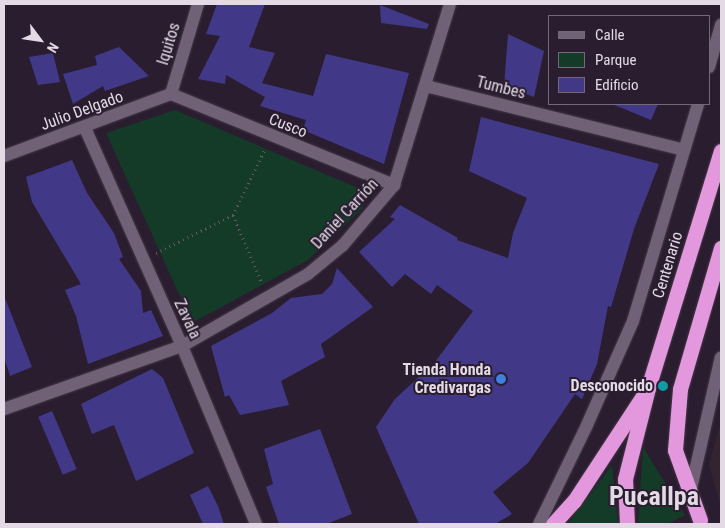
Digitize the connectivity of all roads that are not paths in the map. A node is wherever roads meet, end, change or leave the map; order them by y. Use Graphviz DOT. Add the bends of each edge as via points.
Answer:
graph roads {
  1 [pos="198,4"];
  2 [pos="450,4"];
  3 [pos="721,25"];
  4 [pos="710,64"];
  5 [pos="426,86"];
  6 [pos="171,94"];
  7 [pos="698,105"];
  8 [pos="85,128"];
  9 [pos="684,150"];
  10 [pos="721,152"];
  11 [pos="4,156"];
  12 [pos="394,185"];
  13 [pos="721,248"];
  14 [pos="182,346"];
  15 [pos="721,357"];
  16 [pos="648,388"];
  17 [pos="4,408"];
  18 [pos="690,493"];
  19 [pos="696,522"];
  20 [pos="256,524"];
  21 [pos="538,524"];
  22 [pos="553,524"];
  23 [pos="627,524"];
  1 -- 6 [label="street, Iquitos"];
  2 -- 5 [label="street, Daniel Carrión"];
  3 -- 4 [label="street"];
  5 -- 9 [label="street, Tumbes"];
  5 -- 12 [label="street, Daniel Carrión"];
  6 -- 8 [label="street, Julio Delgado"];
  6 -- 12 [label="street, Cusco" via="271,138"];
  7 -- 9 [label="street"];
  8 -- 11 [label="street, Julio Delgado"];
  8 -- 14 [label="street, Zavala"];
  9 -- 21 [label="street" via="633,321 588,425"];
  10 -- 16 [label="highway, Centenario"];
  12 -- 14 [label="street, Daniel Carrión" via="342,245 308,274"];
  13 -- 18 [label="highway" via="680,388 675,450"];
  14 -- 17 [label="street, Daniel Carrión"];
  14 -- 20 [label="street, Zavala"];
  15 -- 18 [label="street"];
  16 -- 22 [label="highway" via="574,501"];
  16 -- 23 [label="highway" via="625,479"];
  18 -- 19 [label="highway"];
}
